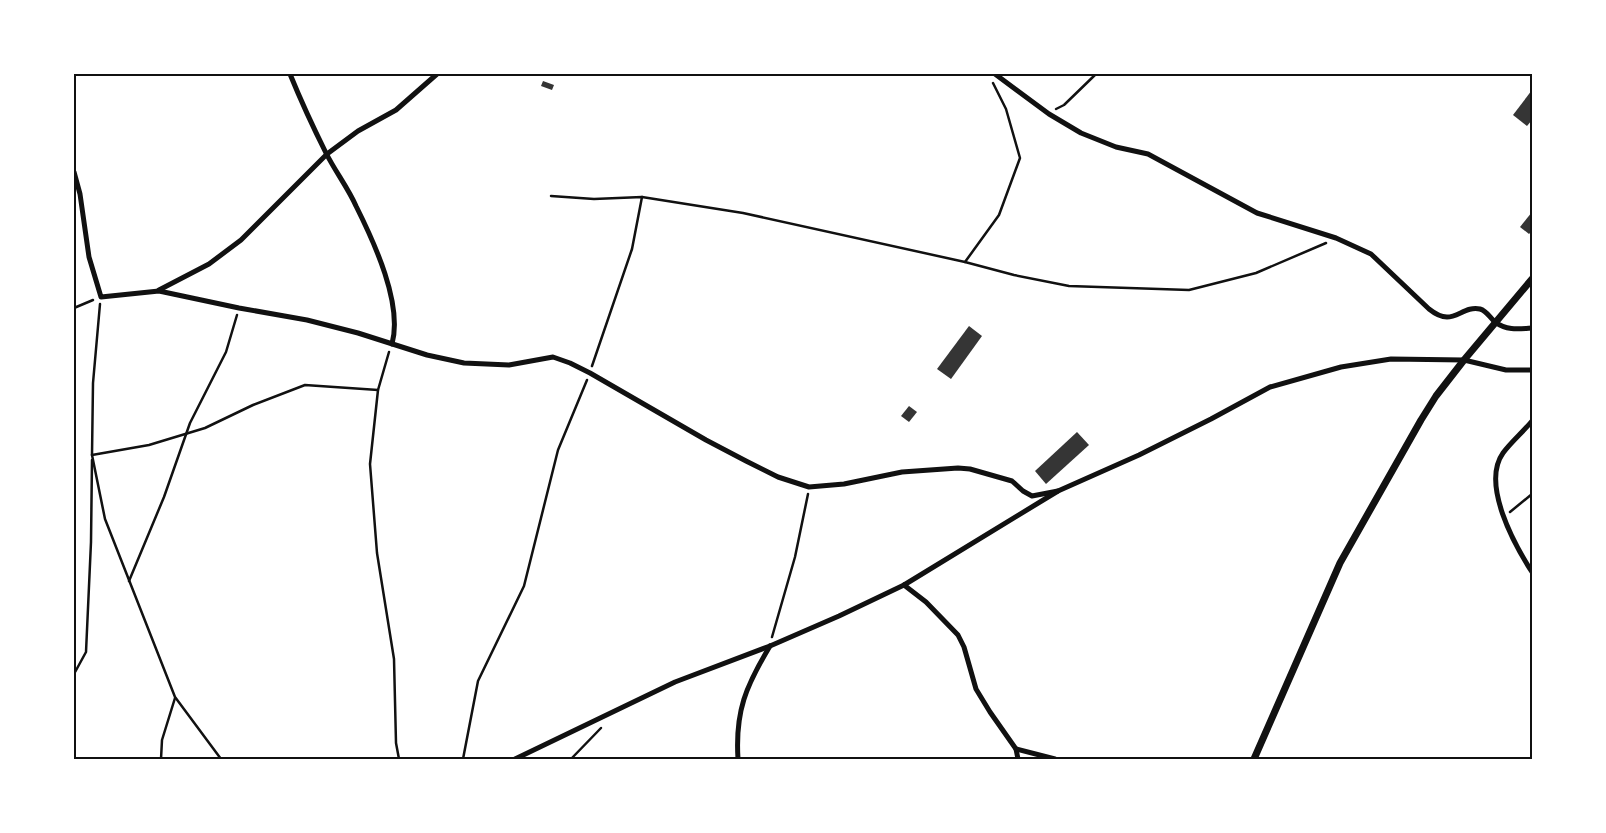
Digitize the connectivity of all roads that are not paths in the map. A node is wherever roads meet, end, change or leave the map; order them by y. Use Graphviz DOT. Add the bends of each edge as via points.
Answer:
graph roads {
  1 [pos="290,74"];
  2 [pos="437,74"];
  3 [pos="994,74"];
  4 [pos="327,154"];
  5 [pos="74,172"];
  6 [pos="1532,279"];
  7 [pos="159,290"];
  8 [pos="1495,322"];
  9 [pos="1532,328"];
  10 [pos="392,344"];
  11 [pos="1464,360"];
  12 [pos="1532,370"];
  13 [pos="1532,421"];
  14 [pos="1058,491"];
  15 [pos="1532,572"];
  16 [pos="904,585"];
  17 [pos="770,646"];
  18 [pos="1016,749"];
  19 [pos="515,759"];
  20 [pos="738,759"];
  21 [pos="1018,759"];
  22 [pos="1055,759"];
  23 [pos="1254,759"];
  1 -- 4 [label="street"];
  2 -- 4 [label="street" via="396,110 358,131"];
  3 -- 8 [label="street" via="1081,133 1100,142 1148,154 1257,213 1336,238 1371,254 1438,315 1448,317 1479,309"];
  4 -- 7 [label="street" via="241,240 209,264"];
  4 -- 10 [label="street" via="356,206 385,275 394,308"];
  5 -- 7 [label="street" via="89,257 101,297"];
  6 -- 8 [label="street"];
  7 -- 10 [label="street" via="307,320"];
  8 -- 9 [label="street" via="1509,329"];
  8 -- 11 [label="street"];
  10 -- 14 [label="street" via="464,363 509,365 553,357 570,362 706,440 778,477 809,487 844,484 902,472 958,468 1012,481 1032,496"];
  11 -- 12 [label="street" via="1506,370"];
  11 -- 14 [label="street" via="1391,359 1341,366 1270,387 1140,455"];
  11 -- 23 [label="street" via="1421,420 1340,563"];
  13 -- 15 [label="street" via="1503,453 1495,472 1495,485 1504,517"];
  14 -- 16 [label="street"];
  16 -- 17 [label="street"];
  16 -- 18 [label="street" via="958,635 976,689"];
  17 -- 19 [label="street" via="675,682"];
  17 -- 20 [label="street" via="745,693 736,735"];
  18 -- 21 [label="street"];
  18 -- 22 [label="street"];
}
